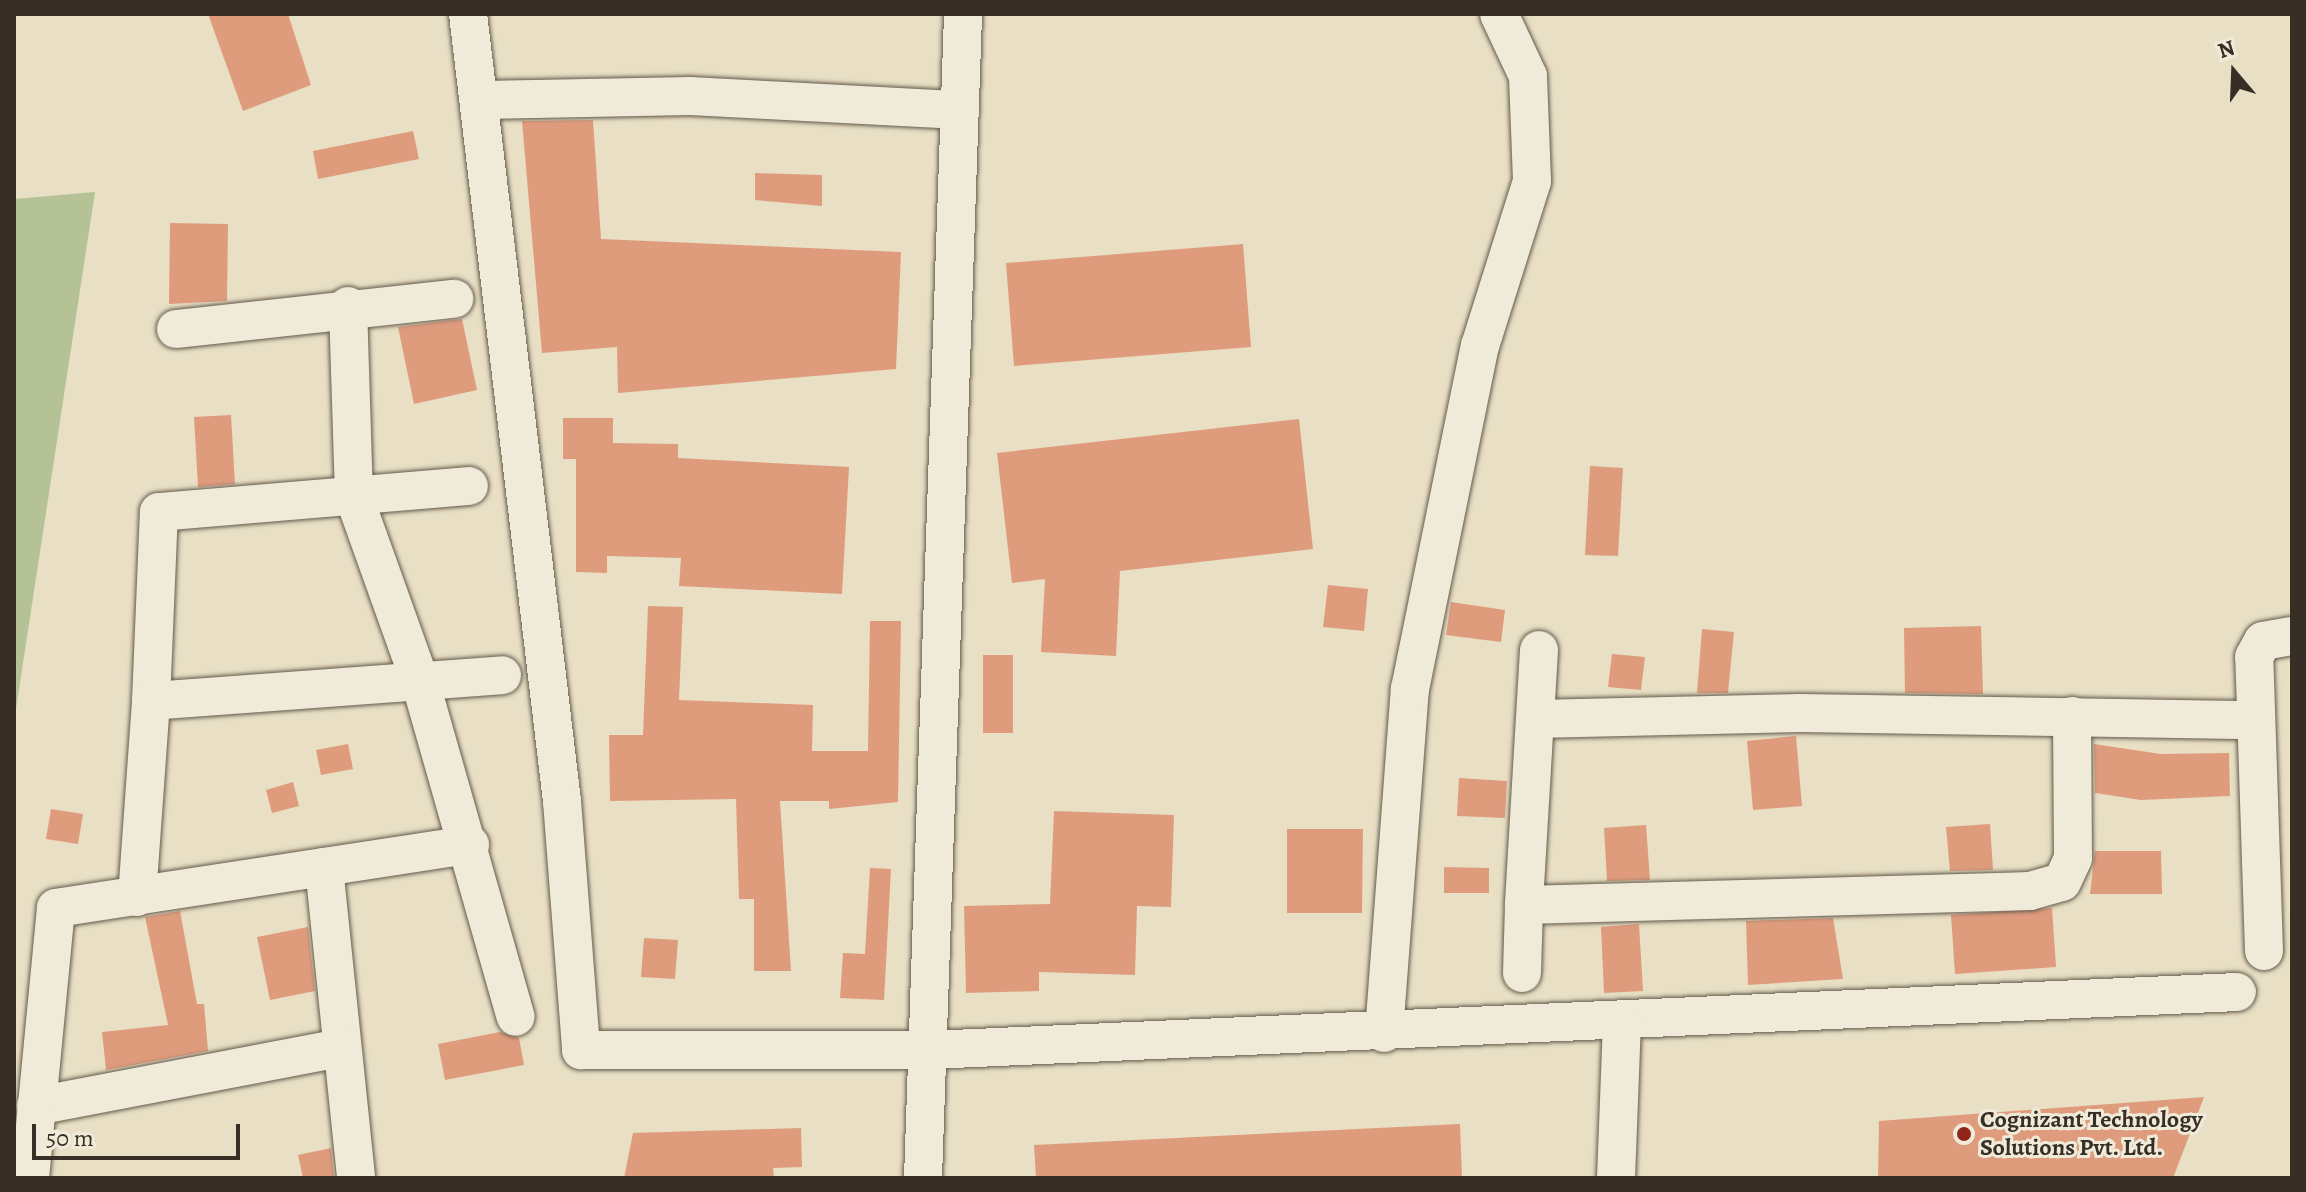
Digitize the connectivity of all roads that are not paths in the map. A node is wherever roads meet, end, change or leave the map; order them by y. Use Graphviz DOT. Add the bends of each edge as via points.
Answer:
graph roads {
  1 [pos="468,14"];
  2 [pos="963,14"];
  3 [pos="1499,14"];
  4 [pos="482,100"];
  5 [pos="960,110"];
  6 [pos="454,299"];
  7 [pos="348,306"];
  8 [pos="176,329"];
  9 [pos="469,486"];
  10 [pos="354,497"];
  11 [pos="2292,636"];
  12 [pos="1539,650"];
  13 [pos="502,675"];
  14 [pos="420,681"];
  15 [pos="151,701"];
  16 [pos="2072,716"];
  17 [pos="1535,719"];
  18 [pos="2254,720"];
  19 [pos="470,845"];
  20 [pos="324,867"];
  21 [pos="137,897"];
  22 [pos="1524,905"];
  23 [pos="2264,951"];
  24 [pos="1522,973"];
  25 [pos="2237,992"];
  26 [pos="516,1017"];
  27 [pos="1622,1024"];
  28 [pos="1384,1033"];
  29 [pos="341,1048"];
  30 [pos="930,1050"];
  31 [pos="36,1106"];
  32 [pos="30,1178"];
  33 [pos="356,1178"];
  34 [pos="923,1178"];
  35 [pos="1616,1178"];
  1 -- 4 [label="street"];
  2 -- 5 [label="street"];
  3 -- 28 [label="street" via="1528,76 1532,181 1480,346 1410,689"];
  4 -- 5 [label="street" via="690,96"];
  4 -- 30 [label="street" via="562,801 581,1050"];
  5 -- 30 [label="street"];
  6 -- 7 [label="street"];
  7 -- 8 [label="street"];
  7 -- 10 [label="street"];
  9 -- 10 [label="street"];
  10 -- 14 [label="street"];
  10 -- 15 [label="street" via="159,512"];
  11 -- 18 [label="street" via="2263,641 2254,657"];
  12 -- 17 [label="street"];
  13 -- 14 [label="street"];
  14 -- 15 [label="street"];
  14 -- 19 [label="street"];
  15 -- 21 [label="street"];
  16 -- 17 [label="street"];
  16 -- 18 [label="street"];
  16 -- 22 [label="street" via="2073,858 2062,882 2030,891"];
  17 -- 22 [label="street"];
  18 -- 23 [label="street"];
  19 -- 20 [label="street"];
  19 -- 26 [label="street"];
  20 -- 21 [label="street"];
  20 -- 29 [label="street"];
  21 -- 31 [label="street" via="56,908"];
  22 -- 24 [label="street"];
  25 -- 27 [label="street"];
  27 -- 28 [label="street"];
  27 -- 35 [label="street"];
  28 -- 30 [label="street"];
  29 -- 31 [label="street"];
  29 -- 33 [label="street"];
  30 -- 34 [label="street"];
  31 -- 32 [label="street"];
}
